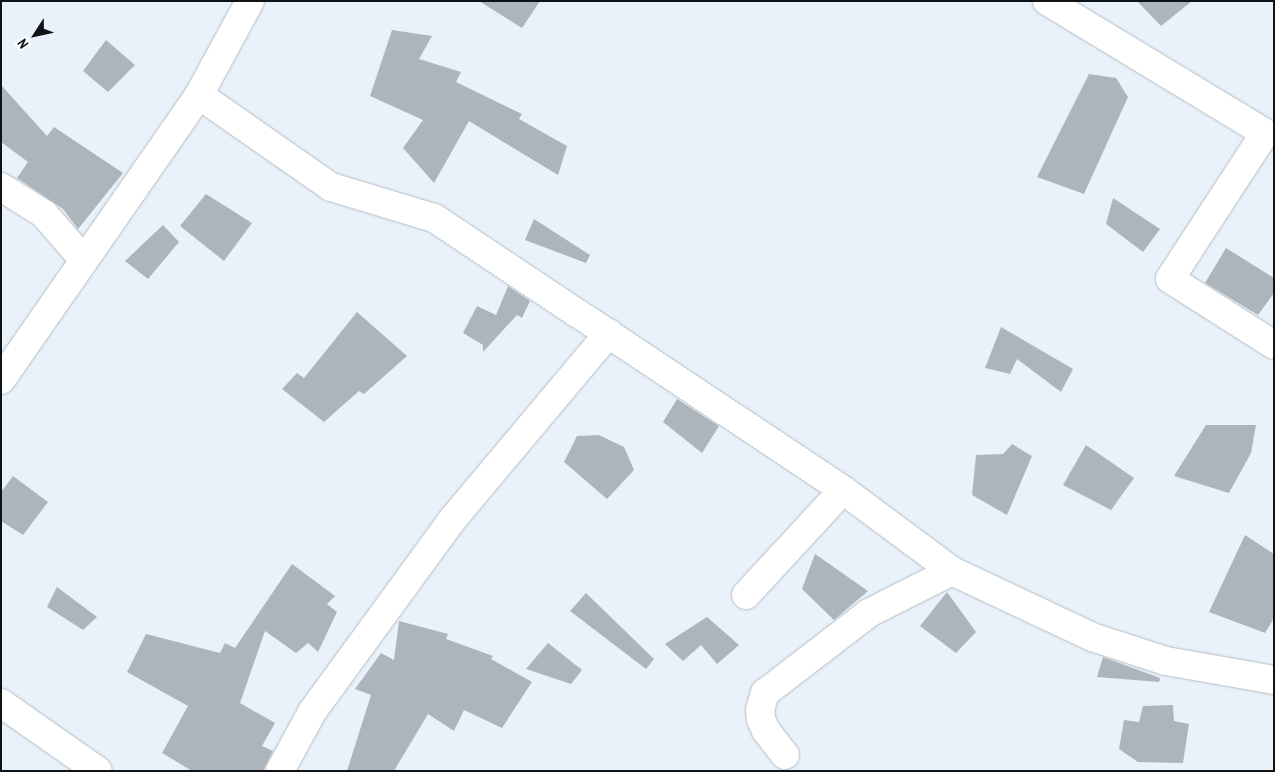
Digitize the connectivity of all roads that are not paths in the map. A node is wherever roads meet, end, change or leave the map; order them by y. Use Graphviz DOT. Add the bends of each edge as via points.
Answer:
graph roads {
  1 [pos="250,1"];
  2 [pos="1047,1"];
  3 [pos="199,95"];
  4 [pos="1,187"];
  5 [pos="84,260"];
  6 [pos="609,333"];
  7 [pos="1274,345"];
  8 [pos="1,380"];
  9 [pos="843,490"];
  10 [pos="952,571"];
  11 [pos="746,595"];
  12 [pos="1274,680"];
  13 [pos="1,704"];
  14 [pos="784,756"];
  15 [pos="98,771"];
  16 [pos="280,771"];
  1 -- 3 [label="street"];
  2 -- 7 [label="street" via="1265,133 1170,279"];
  3 -- 5 [label="street"];
  3 -- 6 [label="street" via="330,187 434,218"];
  4 -- 5 [label="street" via="44,214"];
  5 -- 8 [label="street"];
  6 -- 9 [label="street"];
  6 -- 16 [label="street" via="452,520 312,712"];
  9 -- 10 [label="street"];
  9 -- 11 [label="street"];
  10 -- 12 [label="street" via="1092,637 1166,661"];
  10 -- 14 [label="street" via="869,613 765,693 761,719"];
  13 -- 15 [label="street"];
}
